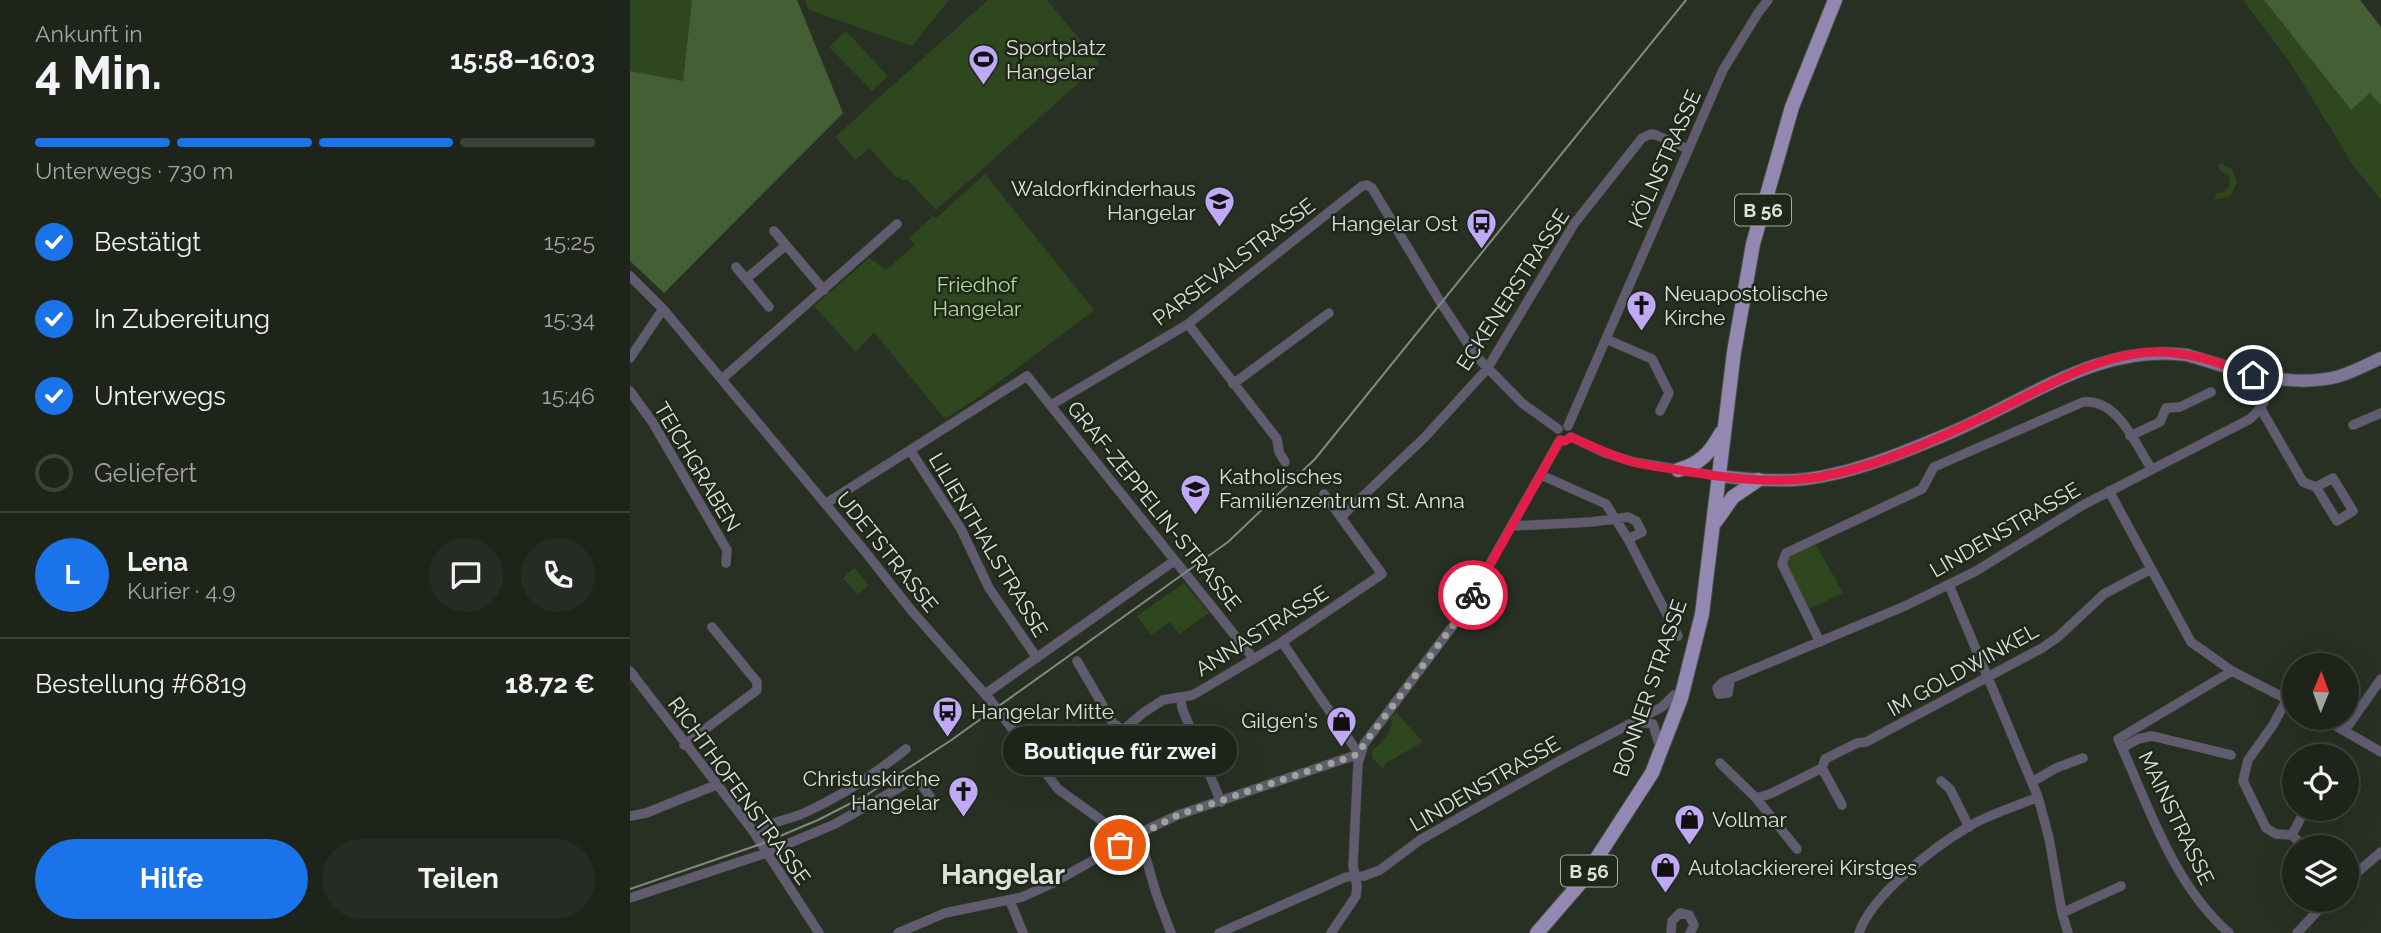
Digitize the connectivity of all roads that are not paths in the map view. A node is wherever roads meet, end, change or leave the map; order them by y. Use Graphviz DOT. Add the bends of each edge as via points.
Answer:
graph roads {
  1 [pos="1768,0"];
  2 [pos="1835,0"];
  3 [pos="1688,149"];
  4 [pos="897,224"];
  5 [pos="774,231"];
  6 [pos="786,245"];
  7 [pos="736,267"];
  8 [pos="630,276"];
  9 [pos="746,279"];
  10 [pos="824,290"];
  11 [pos="769,307"];
  12 [pos="663,309"];
  13 [pos="1329,313"];
  14 [pos="1188,324"];
  15 [pos="1606,339"];
  16 [pos="630,358"];
  17 [pos="2381,358"];
  18 [pos="1487,369"];
  19 [pos="722,379"];
  20 [pos="2271,379"];
  21 [pos="1233,384"];
  22 [pos="630,391"];
  23 [pos="2211,392"];
  24 [pos="1051,405"];
  25 [pos="2261,409"];
  26 [pos="1660,411"];
  27 [pos="2381,413"];
  28 [pos="2353,425"];
  29 [pos="1563,427"];
  30 [pos="1724,429"];
  31 [pos="2130,436"];
  32 [pos="1571,437"];
  33 [pos="1560,440"];
  34 [pos="910,450"];
  35 [pos="1285,462"];
  36 [pos="2151,468"];
  37 [pos="1678,470"];
  38 [pos="1541,475"];
  39 [pos="1719,476"];
  40 [pos="1758,480"];
  41 [pos="2316,487"];
  42 [pos="2109,491"];
  43 [pos="1324,494"];
  44 [pos="825,504"];
  45 [pos="1341,517"];
  46 [pos="1615,517"];
  47 [pos="1713,525"];
  48 [pos="1512,526"];
  49 [pos="1628,538"];
  50 [pos="1174,561"];
  51 [pos="726,563"];
  52 [pos="2151,569"];
  53 [pos="1949,585"];
  54 [pos="1706,587"];
  55 [pos="712,627"];
  56 [pos="1678,636"];
  57 [pos="1282,642"];
  58 [pos="1820,642"];
  59 [pos="1037,658"];
  60 [pos="1253,658"];
  61 [pos="1077,661"];
  62 [pos="2232,671"];
  63 [pos="630,672"];
  64 [pos="1987,676"];
  65 [pos="2381,679"];
  66 [pos="1730,680"];
  67 [pos="985,694"];
  68 [pos="1674,695"];
  69 [pos="2282,697"];
  70 [pos="1181,698"];
  71 [pos="2359,710"];
  72 [pos="2282,712"];
  73 [pos="1632,722"];
  74 [pos="2345,730"];
  75 [pos="1658,741"];
  76 [pos="684,745"];
  77 [pos="2122,748"];
  78 [pos="906,749"];
  79 [pos="2381,752"];
  80 [pos="1359,754"];
  81 [pos="2231,755"];
  82 [pos="2083,758"];
  83 [pos="1720,763"];
  84 [pos="1822,768"];
  85 [pos="1941,781"];
  86 [pos="2032,782"];
  87 [pos="716,785"];
  88 [pos="2038,797"];
  89 [pos="1756,798"];
  90 [pos="933,801"];
  91 [pos="1221,802"];
  92 [pos="1633,802"];
  93 [pos="1842,805"];
  94 [pos="630,816"];
  95 [pos="2299,821"];
  96 [pos="1969,827"];
  97 [pos="752,831"];
  98 [pos="1139,834"];
  99 [pos="2292,835"];
  100 [pos="1120,845"];
  101 [pos="1797,849"];
  102 [pos="2381,852"];
  103 [pos="766,853"];
  104 [pos="2359,871"];
  105 [pos="1356,876"];
  106 [pos="2121,886"];
  107 [pos="630,898"];
  108 [pos="1010,901"];
  109 [pos="2317,912"];
  110 [pos="2062,914"];
  111 [pos="818,933"];
  112 [pos="898,933"];
  113 [pos="1023,933"];
  114 [pos="1171,933"];
  115 [pos="1219,933"];
  116 [pos="1331,933"];
  117 [pos="1537,933"];
  118 [pos="1671,933"];
  119 [pos="1690,933"];
  120 [pos="1859,933"];
  121 [pos="2068,933"];
  122 [pos="2229,933"];
  123 [pos="2297,933"];
  1 -- 3 [label="street, KÖLNSTRASSE" via="1723,70"];
  2 -- 30 [label="main road, BONNER STRASSE / B 56" via="1792,107 1753,244"];
  3 -- 15 [label="street, KÖLNSTRASSE"];
  3 -- 18 [label="street, ECKENERSTRASSE" via="1656,135 1642,138 1574,224"];
  4 -- 10 [label="street"];
  5 -- 6 [label="street"];
  6 -- 9 [label="street"];
  6 -- 10 [label="street"];
  7 -- 9 [label="street"];
  8 -- 12 [label="street, UDETSTRASSE"];
  9 -- 11 [label="street"];
  10 -- 19 [label="street"];
  12 -- 16 [label="street"];
  12 -- 19 [label="street, UDETSTRASSE"];
  13 -- 21 [label="street"];
  14 -- 18 [label="street, PARSEVALSTRASSE" via="1367,185"];
  14 -- 21 [label="street"];
  14 -- 24 [label="street, PARSEVALSTRASSE"];
  15 -- 26 [label="street" via="1652,359 1669,393"];
  15 -- 29 [label="street, KÖLNSTRASSE"];
  17 -- 20 [label="street" via="2335,377"];
  18 -- 29 [label="street" via="1522,403"];
  18 -- 45 [label="street, ECKENERSTRASSE" via="1425,437"];
  19 -- 44 [label="street, UDETSTRASSE"];
  20 -- 25 [label="street"];
  20 -- 40 [label="street" via="2187,355 2158,352 2116,357 1885,458 1821,477"];
  21 -- 35 [label="street" via="1277,439"];
  22 -- 51 [label="street, TEICHGRABEN" via="727,550"];
  23 -- 31 [label="street" via="2180,407 2166,408 2160,422"];
  24 -- 34 [label="street, GRAF-ZEPPELIN-STRASSE" via="1027,376"];
  24 -- 50 [label="street, GRAF-ZEPPELIN-STRASSE"];
  25 -- 36 [label="street, LINDENSTRASSE" via="2250,419"];
  25 -- 41 [label="street" via="2303,482"];
  27 -- 28 [label="street"];
  29 -- 32 [label="street" via="1571,429"];
  29 -- 33 [label="street" via="1557,436"];
  30 -- 37 [label="main road" via="1705,457"];
  30 -- 39 [label="main road, BONNER STRASSE / B 56"];
  31 -- 36 [label="street"];
  31 -- 58 [label="street" via="2113,410 2094,401 2083,402 1934,467 1922,489 1786,554 1782,564"];
  32 -- 33 [label="street"];
  32 -- 37 [label="street" via="1634,462"];
  33 -- 38 [label="street"];
  34 -- 44 [label="street"];
  34 -- 59 [label="street, LILIENTHALSTRASSE" via="961,529 989,588"];
  36 -- 42 [label="street, LINDENSTRASSE"];
  37 -- 39 [label="street"];
  38 -- 46 [label="street" via="1606,503"];
  38 -- 48 [label="street"];
  39 -- 40 [label="street"];
  39 -- 47 [label="main road, BONNER STRASSE / B 56"];
  40 -- 47 [label="main road" via="1733,497"];
  41 -- 41 [label="street" via="2337,521 2353,511 2333,478"];
  42 -- 52 [label="street"];
  42 -- 53 [label="street, LINDENSTRASSE"];
  43 -- 45 [label="street"];
  44 -- 67 [label="street, UDETSTRASSE"];
  45 -- 57 [label="street, ANNASTRASSE" via="1382,574"];
  46 -- 48 [label="street"];
  46 -- 49 [label="street"];
  46 -- 49 [label="street" via="1636,521 1642,532"];
  47 -- 54 [label="main road, BONNER STRASSE / B 56"];
  48 -- 80 [label="street" via="1461,615"];
  49 -- 56 [label="street"];
  50 -- 59 [label="street"];
  50 -- 60 [label="street, GRAF-ZEPPELIN-STRASSE"];
  52 -- 62 [label="street" via="2191,642"];
  52 -- 64 [label="street, IM GOLDWINKEL" via="2104,594 2059,637"];
  53 -- 58 [label="street, LINDENSTRASSE"];
  53 -- 64 [label="street"];
  54 -- 68 [label="main road, BONNER STRASSE / B 56"];
  54 -- 92 [label="main road, BONNER STRASSE / B 56" via="1695,651 1677,711 1652,773"];
  55 -- 76 [label="street" via="758,686"];
  57 -- 60 [label="street, ANNASTRASSE"];
  57 -- 80 [label="street"];
  58 -- 66 [label="street, LINDENSTRASSE"];
  59 -- 67 [label="street"];
  60 -- 70 [label="street, ANNASTRASSE"];
  61 -- 70 [label="street, ANNASTRASSE" via="1119,729 1126,729 1163,700"];
  62 -- 69 [label="street"];
  62 -- 77 [label="street, MAINSTRASSE" via="2118,739"];
  63 -- 76 [label="street, RICHTHOFENSTRASSE"];
  64 -- 84 [label="street, IM GOLDWINKEL" via="1867,742 1825,759"];
  64 -- 86 [label="street"];
  65 -- 71 [label="street"];
  67 -- 100 [label="street, UDETSTRASSE" via="1058,789 1101,820"];
  68 -- 73 [label="street, LINDENSTRASSE" via="1662,707"];
  68 -- 75 [label="main road, BONNER STRASSE / B 56"];
  70 -- 91 [label="street"];
  72 -- 99 [label="street" via="2248,760 2243,781 2266,828"];
  73 -- 75 [label="street" via="1653,724"];
  73 -- 105 [label="street, LINDENSTRASSE" via="1420,840 1380,870"];
  74 -- 79 [label="street"];
  75 -- 92 [label="main road, BONNER STRASSE / B 56"];
  76 -- 87 [label="street, RICHTHOFENSTRASSE"];
  77 -- 81 [label="street, MAINSTRASSE" via="2152,736"];
  77 -- 122 [label="street, MAINSTRASSE" via="2178,870 2194,897"];
  78 -- 97 [label="street" via="834,798"];
  80 -- 91 [label="street"];
  80 -- 105 [label="street"];
  82 -- 86 [label="street"];
  83 -- 89 [label="street"];
  84 -- 89 [label="street, IM GOLDWINKEL"];
  84 -- 93 [label="street"];
  85 -- 96 [label="street" via="1950,789"];
  86 -- 88 [label="street"];
  87 -- 94 [label="street"];
  87 -- 97 [label="street, RICHTHOFENSTRASSE"];
  88 -- 96 [label="street"];
  88 -- 110 [label="street"];
  89 -- 101 [label="street"];
  90 -- 103 [label="street" via="918,780 911,781 835,824"];
  91 -- 98 [label="street" via="1178,815"];
  92 -- 117 [label="main road, BONNER STRASSE / B 56" via="1582,881"];
  95 -- 99 [label="street"];
  96 -- 120 [label="street" via="1898,881 1867,915"];
  97 -- 103 [label="street, RICHTHOFENSTRASSE"];
  98 -- 100 [label="street"];
  98 -- 114 [label="street"];
  100 -- 108 [label="street" via="1052,884"];
  102 -- 104 [label="street"];
  103 -- 107 [label="street"];
  103 -- 111 [label="street, RICHTHOFENSTRASSE"];
  105 -- 115 [label="street, LINDENSTRASSE"];
  105 -- 116 [label="street" via="1356,896"];
  106 -- 110 [label="street"];
  108 -- 112 [label="street" via="945,913"];
  108 -- 113 [label="street"];
  109 -- 123 [label="street"];
  110 -- 121 [label="street"];
  118 -- 119 [label="street" via="1672,921 1680,913 1689,915 1694,925"];
}
